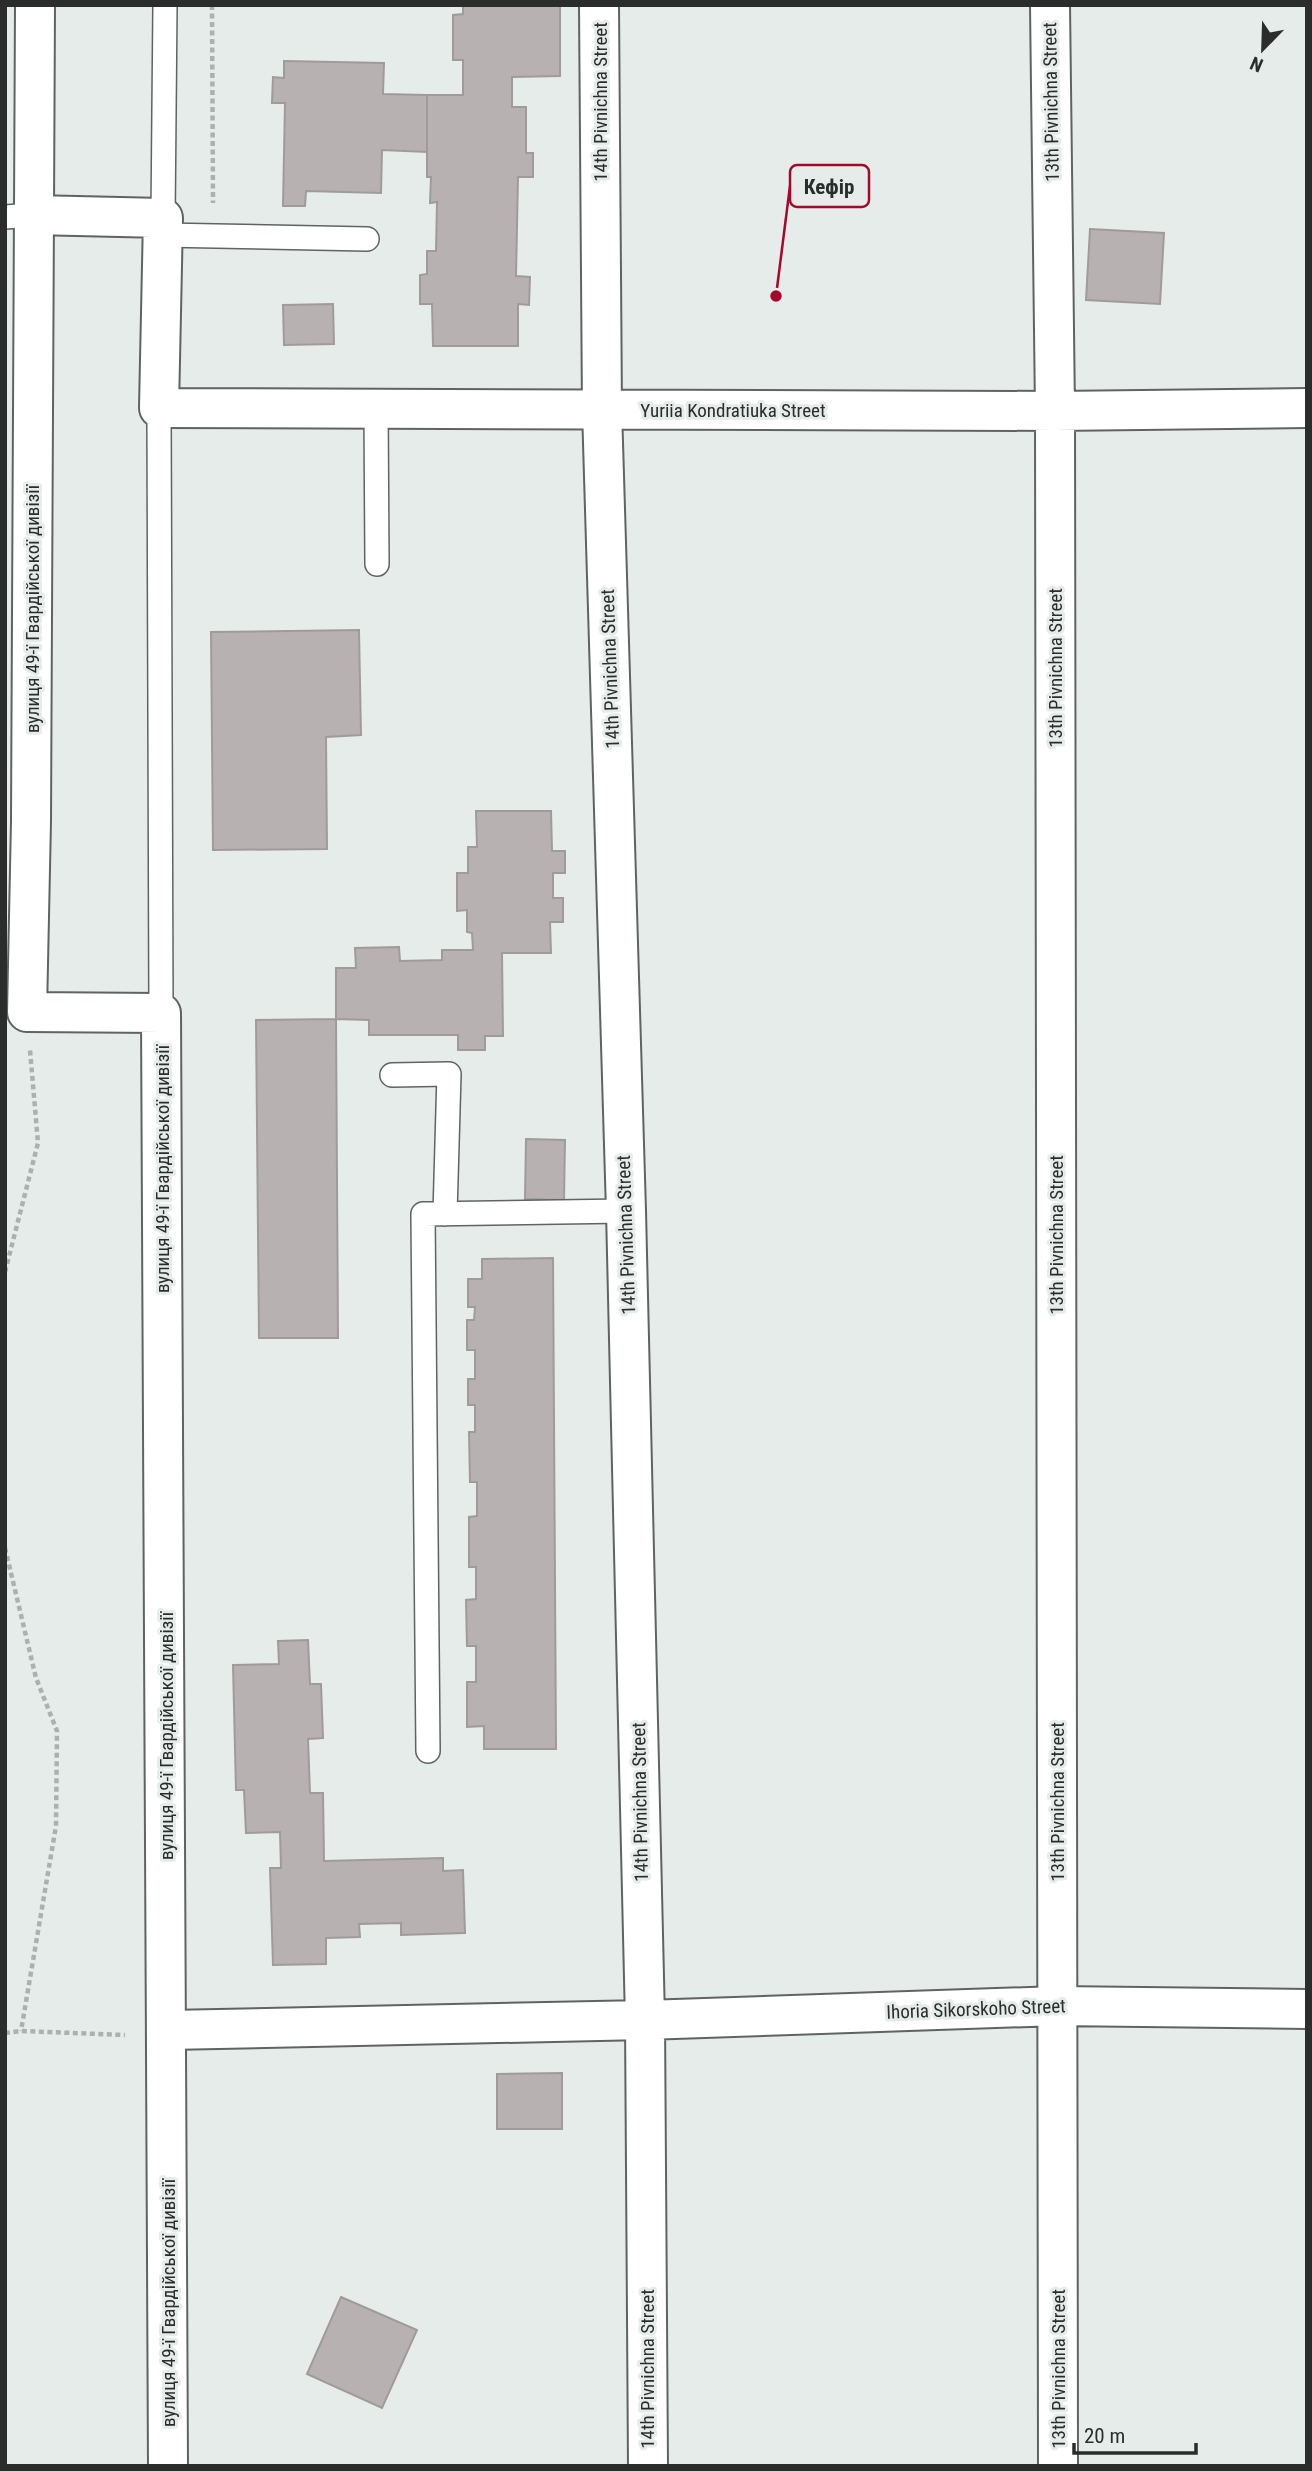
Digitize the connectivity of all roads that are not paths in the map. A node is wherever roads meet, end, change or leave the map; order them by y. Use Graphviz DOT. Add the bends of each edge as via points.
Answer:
graph roads {
  1 [pos="35,5"];
  2 [pos="165,5"];
  3 [pos="599,5"];
  4 [pos="1050,5"];
  5 [pos="19,216"];
  6 [pos="163,226"];
  7 [pos="367,239"];
  8 [pos="159,408"];
  9 [pos="376,408"];
  10 [pos="1307,408"];
  11 [pos="602,409"];
  12 [pos="1055,411"];
  13 [pos="377,564"];
  14 [pos="18,902"];
  15 [pos="161,1013"];
  16 [pos="392,1075"];
  17 [pos="626,1211"];
  18 [pos="445,1214"];
  19 [pos="428,1751"];
  20 [pos="1057,2006"];
  21 [pos="1307,2009"];
  22 [pos="645,2020"];
  23 [pos="168,2030"];
  24 [pos="168,2466"];
  25 [pos="648,2466"];
  26 [pos="1058,2466"];
  1 -- 5 [label="street, вулиця 49-ї Гвардійської дивізії"];
  2 -- 6 [label="lane"];
  3 -- 11 [label="street, 14th Pivnichna Street"];
  4 -- 12 [label="street, 13th Pivnichna Street"];
  5 -- 6 [label="street"];
  5 -- 14 [label="street, вулиця 49-ї Гвардійської дивізії"];
  6 -- 7 [label="lane" via="213,236"];
  6 -- 8 [label="street"];
  8 -- 9 [label="street, Yuriia Kondratiuka Street"];
  8 -- 15 [label="lane"];
  9 -- 11 [label="street, Yuriia Kondratiuka Street"];
  9 -- 13 [label="lane"];
  10 -- 12 [label="street, Yuriia Kondratiuka Street"];
  11 -- 12 [label="street, Yuriia Kondratiuka Street"];
  11 -- 17 [label="street, 14th Pivnichna Street"];
  12 -- 20 [label="street, 13th Pivnichna Street"];
  14 -- 15 [label="street, вулиця 49-ї Гвардійської дивізії" via="27,1012"];
  15 -- 23 [label="street, вулиця 49-ї Гвардійської дивізії"];
  16 -- 18 [label="lane" via="449,1073"];
  17 -- 18 [label="lane"];
  17 -- 22 [label="street, 14th Pivnichna Street"];
  18 -- 19 [label="lane" via="423,1214"];
  20 -- 21 [label="street, Ihoria Sikorskoho Street"];
  20 -- 22 [label="street, Ihoria Sikorskoho Street"];
  20 -- 26 [label="street, 13th Pivnichna Street"];
  22 -- 23 [label="street, Ihoria Sikorskoho Street"];
  22 -- 25 [label="street, 14th Pivnichna Street"];
  23 -- 24 [label="street, вулиця 49-ї Гвардійської дивізії"];
}
